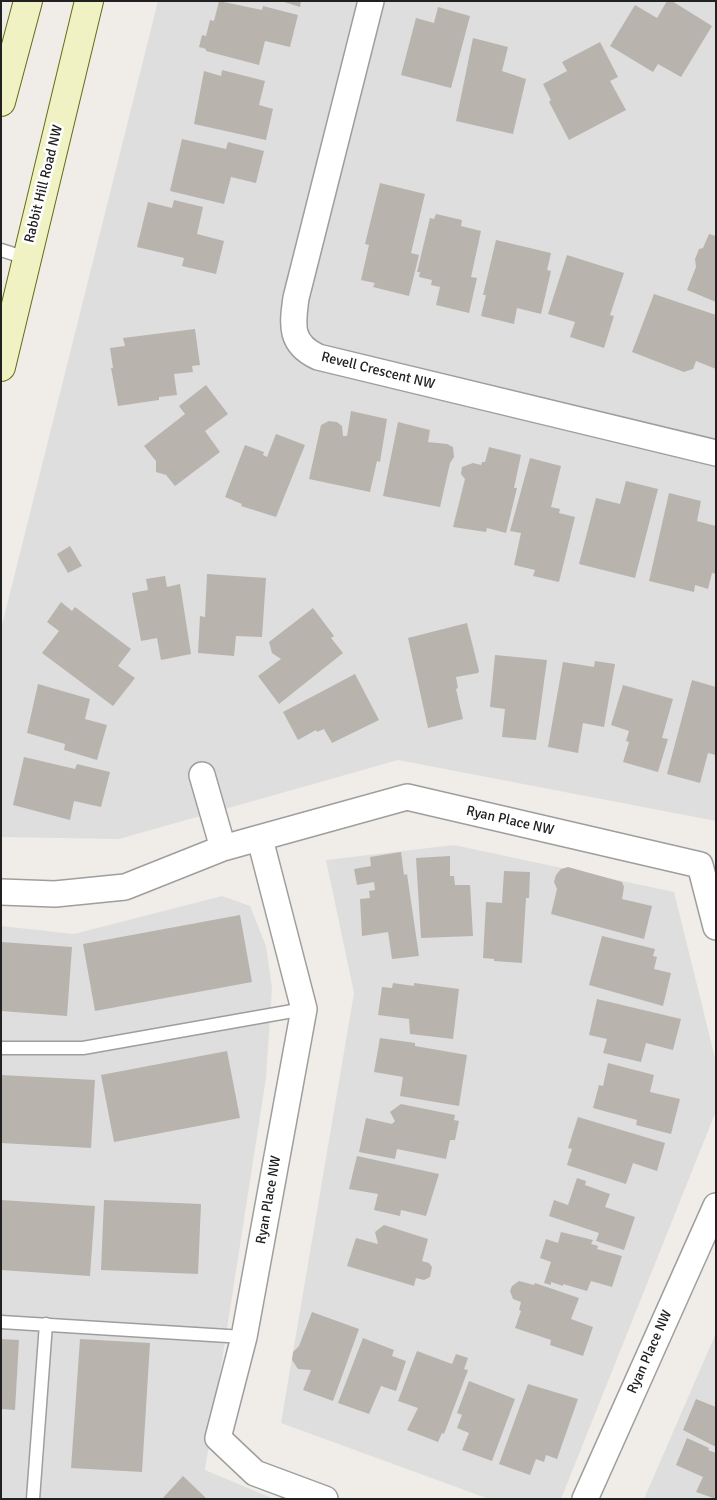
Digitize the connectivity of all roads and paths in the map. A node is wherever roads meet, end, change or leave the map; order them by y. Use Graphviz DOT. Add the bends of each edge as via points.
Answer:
graph roads {
  1 [pos="28,1"];
  2 [pos="89,1"];
  3 [pos="371,1"];
  4 [pos="1,102"];
  5 [pos="13,254"];
  6 [pos="1,366"];
  7 [pos="716,453"];
  8 [pos="202,775"];
  9 [pos="260,839"];
  10 [pos="223,848"];
  11 [pos="1,892"];
  12 [pos="716,927"];
  13 [pos="304,1009"];
  14 [pos="1,1048"];
  15 [pos="716,1206"];
  16 [pos="1,1322"];
  17 [pos="46,1324"];
  18 [pos="244,1336"];
  19 [pos="33,1499"];
  20 [pos="325,1499"];
  21 [pos="585,1499"];
  1 -- 4 [label="main road"];
  2 -- 5 [label="main road, Rabbit Hill Road NW"];
  3 -- 7 [label="street, Revell Crescent NW" via="296,298 294,333 298,343 305,351 318,357"];
  5 -- 6 [label="main road, Rabbit Hill Road NW"];
  8 -- 10 [label="street"];
  9 -- 10 [label="street, Ryan Place NW"];
  9 -- 12 [label="street, Ryan Place NW" via="407,797 700,865"];
  9 -- 13 [label="street, Ryan Place NW"];
  10 -- 11 [label="street, Ryan Place NW" via="125,886 55,894"];
  13 -- 14 [label="lane" via="83,1048"];
  13 -- 18 [label="street, Ryan Place NW"];
  15 -- 21 [label="street, Ryan Place NW"];
  16 -- 17 [label="lane"];
  17 -- 18 [label="lane"];
  17 -- 19 [label="lane"];
  18 -- 20 [label="street, Ryan Place NW" via="218,1438 255,1473"];
}
